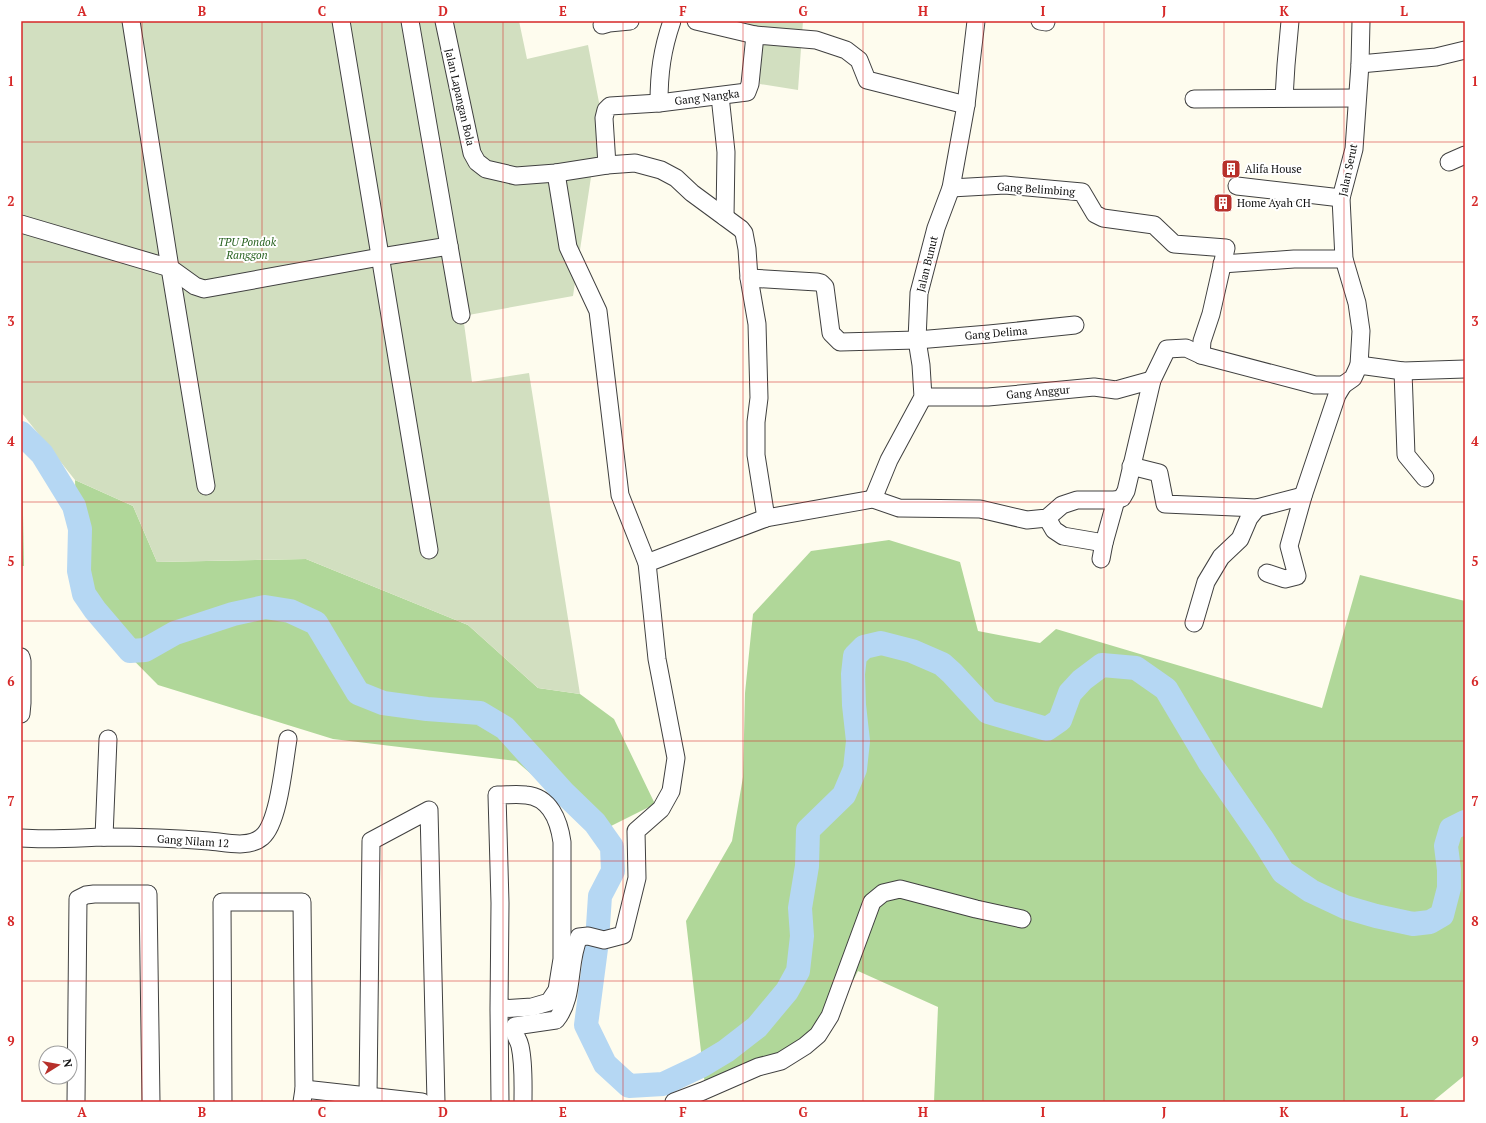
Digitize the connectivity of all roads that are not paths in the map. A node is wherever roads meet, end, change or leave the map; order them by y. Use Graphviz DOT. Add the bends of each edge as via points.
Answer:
graph roads {
  1 [pos="131,21"];
  2 [pos="341,21"];
  3 [pos="410,21"];
  4 [pos="444,21"];
  5 [pos="630,21"];
  6 [pos="672,21"];
  7 [pos="696,21"];
  8 [pos="976,21"];
  9 [pos="1290,21"];
  10 [pos="1361,21"];
  11 [pos="602,25"];
  12 [pos="772,29"];
  13 [pos="755,35"];
  14 [pos="1465,50"];
  15 [pos="1360,64"];
  16 [pos="720,96"];
  17 [pos="1284,98"];
  18 [pos="1357,98"];
  19 [pos="1194,99"];
  20 [pos="659,103"];
  21 [pos="966,105"];
  22 [pos="1465,156"];
  23 [pos="1449,162"];
  24 [pos="607,164"];
  25 [pos="556,173"];
  26 [pos="1237,186"];
  27 [pos="951,188"];
  28 [pos="1341,198"];
  29 [pos="724,217"];
  30 [pos="21,224"];
  31 [pos="449,246"];
  32 [pos="380,257"];
  33 [pos="1344,259"];
  34 [pos="1222,264"];
  35 [pos="170,268"];
  36 [pos="749,278"];
  37 [pos="461,315"];
  38 [pos="1075,325"];
  39 [pos="917,340"];
  40 [pos="1201,355"];
  41 [pos="1359,365"];
  42 [pos="1465,369"];
  43 [pos="1404,371"];
  44 [pos="1152,380"];
  45 [pos="1343,385"];
  46 [pos="923,397"];
  47 [pos="1131,466"];
  48 [pos="1425,478"];
  49 [pos="206,486"];
  50 [pos="1303,496"];
  51 [pos="874,499"];
  52 [pos="1116,500"];
  53 [pos="1257,508"];
  54 [pos="766,518"];
  55 [pos="1047,518"];
  56 [pos="1104,542"];
  57 [pos="429,550"];
  58 [pos="1101,559"];
  59 [pos="647,563"];
  60 [pos="1267,573"];
  61 [pos="1194,623"];
  62 [pos="21,658"];
  63 [pos="22,707"];
  64 [pos="108,739"];
  65 [pos="288,739"];
  66 [pos="104,837"];
  67 [pos="21,838"];
  68 [pos="1022,919"];
  69 [pos="499,1009"];
  70 [pos="303,1096"];
  71 [pos="368,1096"];
  72 [pos="703,1097"];
  73 [pos="76,1102"];
  74 [pos="151,1102"];
  75 [pos="224,1102"];
  76 [pos="422,1102"];
  77 [pos="436,1102"];
  78 [pos="500,1102"];
  79 [pos="522,1102"];
  80 [pos="674,1102"];
  1 -- 35 [label="street"];
  2 -- 32 [label="street"];
  3 -- 31 [label="street"];
  4 -- 25 [label="street, Jalan Lapangan Bola" via="472,153 477,162 486,169 516,176"];
  5 -- 11 [label="street"];
  6 -- 20 [label="street" via="659,73"];
  7 -- 13 [label="street"];
  8 -- 21 [label="street, Jalan Bunut"];
  9 -- 17 [label="street"];
  10 -- 15 [label="street, Jalan Serut"];
  12 -- 13 [label="street"];
  12 -- 21 [label="street" via="846,50 859,60 867,80"];
  13 -- 16 [label="street, Gang Nangka" via="749,89 747,92"];
  14 -- 15 [label="street" via="1436,57"];
  15 -- 18 [label="street, Jalan Serut"];
  16 -- 20 [label="street, Gang Nangka"];
  16 -- 29 [label="street" via="726,152"];
  17 -- 18 [label="street"];
  17 -- 19 [label="street"];
  18 -- 28 [label="street, Jalan Serut" via="1354,149"];
  20 -- 24 [label="street, Gang Nangka" via="610,106 606,110 604,118"];
  21 -- 27 [label="street, Jalan Bunut"];
  22 -- 23 [label="street"];
  24 -- 25 [label="street"];
  24 -- 29 [label="street" via="635,163 661,170 676,178"];
  25 -- 59 [label="street" via="568,247 598,312 620,495"];
  26 -- 28 [label="street"];
  27 -- 34 [label="street, Gang Belimbing" via="1005,185 1082,192 1095,214 1103,218 1154,225 1174,244 1226,248"];
  27 -- 39 [label="street, Jalan Bunut" via="936,228 919,293"];
  28 -- 33 [label="street, Jalan Serut"];
  29 -- 36 [label="street" via="744,233"];
  30 -- 35 [label="street"];
  31 -- 32 [label="street"];
  31 -- 37 [label="street"];
  32 -- 35 [label="street" via="204,289 195,286"];
  32 -- 57 [label="street"];
  33 -- 34 [label="street" via="1294,259"];
  33 -- 41 [label="street, Jalan Serut" via="1362,331"];
  34 -- 40 [label="street" via="1212,314 1202,341"];
  35 -- 49 [label="street"];
  36 -- 39 [label="street, Gang Delima" via="821,283 825,287 831,333 840,342"];
  36 -- 54 [label="street" via="757,324 759,398 756,455"];
  38 -- 39 [label="street, Gang Delima"];
  39 -- 46 [label="street, Jalan Bunut"];
  40 -- 44 [label="street" via="1186,348 1167,349"];
  40 -- 45 [label="street" via="1315,385"];
  41 -- 43 [label="street"];
  41 -- 45 [label="street" via="1353,378"];
  42 -- 43 [label="street"];
  43 -- 48 [label="street" via="1406,455"];
  44 -- 46 [label="street, Gang Anggur" via="1116,390 1094,388 988,397"];
  44 -- 47 [label="street"];
  45 -- 50 [label="street" via="1337,395"];
  46 -- 51 [label="street" via="888,460"];
  47 -- 52 [label="street" via="1126,491 1122,498"];
  47 -- 53 [label="street" via="1160,473 1165,504"];
  50 -- 53 [label="street"];
  50 -- 60 [label="street" via="1289,546 1297,576 1285,579"];
  51 -- 54 [label="street"];
  51 -- 55 [label="street" via="899,508 980,509 1027,520"];
  52 -- 55 [label="street" via="1077,500 1062,505"];
  52 -- 56 [label="street"];
  53 -- 61 [label="street" via="1249,518 1240,539 1221,557 1206,582"];
  54 -- 59 [label="street"];
  55 -- 56 [label="street" via="1054,530 1064,536"];
  56 -- 58 [label="street"];
  59 -- 79 [label="street" via="657,659 676,758 671,791 661,809 636,831 637,878 623,935 604,940 588,936 579,937 562,1013 556,1020 515,1026 514,1033 520,1045 524,1075"];
  62 -- 63 [label="street"];
  64 -- 66 [label="street"];
  65 -- 66 [label="street, Gang Nilam 12" via="272,822 261,838 240,844 180,838"];
  66 -- 67 [label="street, Gang Nilam 12"];
  68 -- 72 [label="street" via="900,889 883,893 872,902 830,1016 818,1034 805,1046 781,1061 758,1067"];
  69 -- 69 [label="street" via="498,795 528,795 550,808 560,827 562,959 557,990 549,1002 532,1007"];
  69 -- 78 [label="street"];
  70 -- 71 [label="street"];
  70 -- 75 [label="street" via="302,902 222,902"];
  71 -- 76 [label="street"];
  71 -- 77 [label="street" via="371,841 429,810"];
  72 -- 80 [label="street"];
  73 -- 74 [label="street" via="78,899 86,895 148,894"];
}
